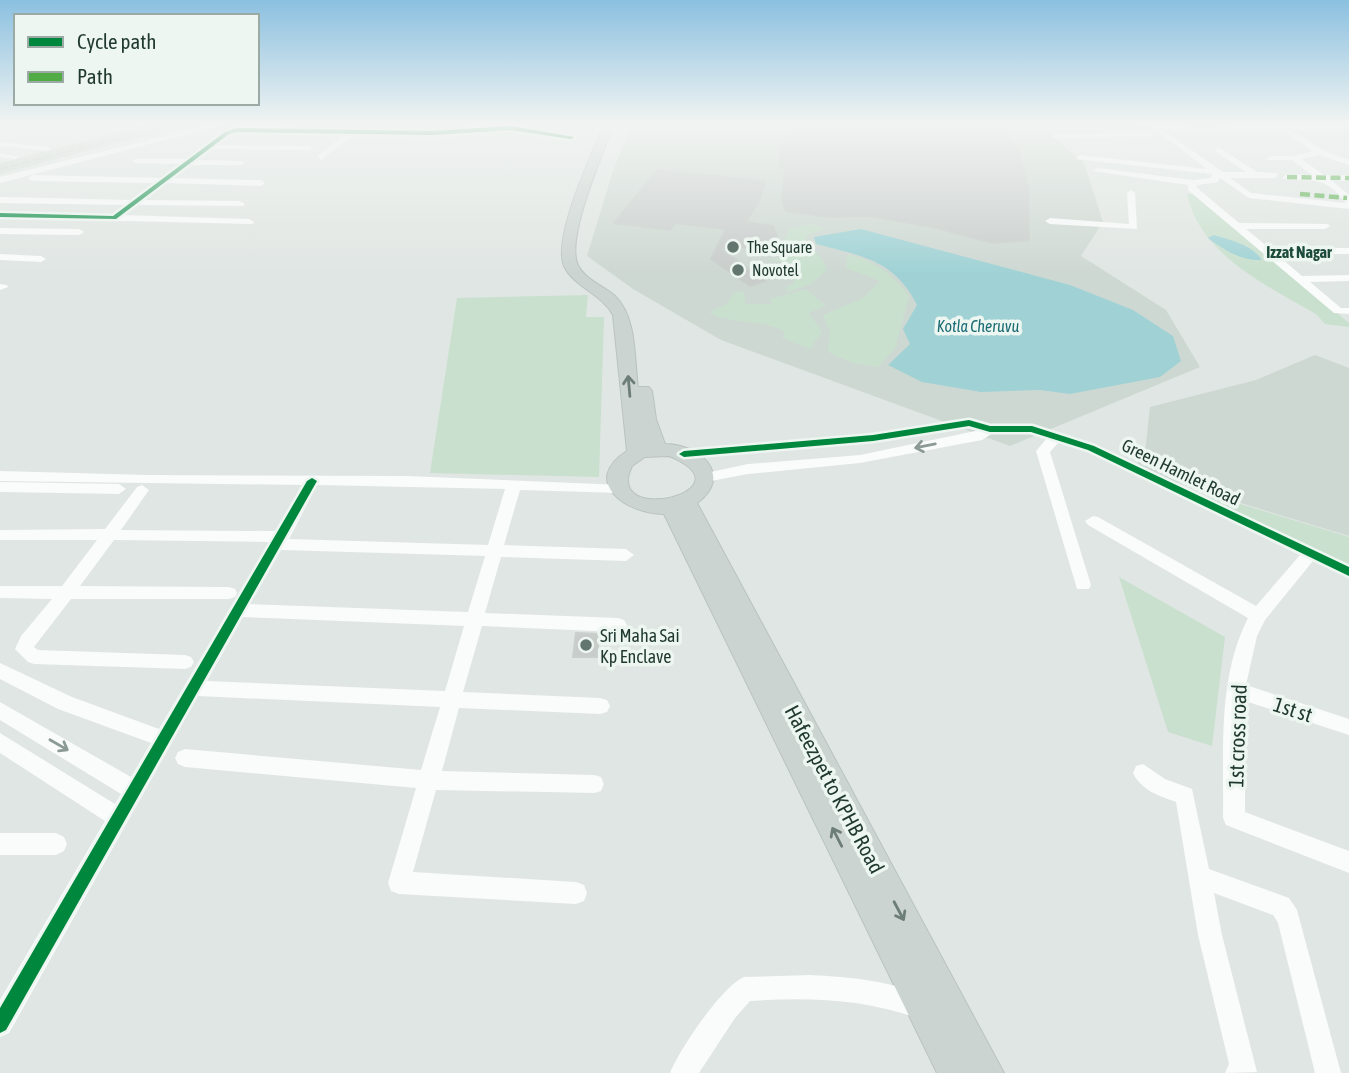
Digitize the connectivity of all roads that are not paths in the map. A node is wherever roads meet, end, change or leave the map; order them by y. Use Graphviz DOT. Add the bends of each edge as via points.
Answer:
graph roads {
  1 [pos="45,172"];
  2 [pos="175,172"];
  3 [pos="591,172"];
  4 [pos="600,172"];
  5 [pos="1097,172"];
  6 [pos="1203,172"];
  7 [pos="1216,172"];
  8 [pos="1251,172"];
  9 [pos="1312,172"];
  10 [pos="1219,174"];
  11 [pos="1255,175"];
  12 [pos="1274,175"];
  13 [pos="1287,177"];
  14 [pos="1318,177"];
  15 [pos="32,178"];
  16 [pos="1349,178"];
  17 [pos="164,181"];
  18 [pos="2,183"];
  19 [pos="261,183"];
  20 [pos="1194,183"];
  21 [pos="1339,190"];
  22 [pos="1131,193"];
  23 [pos="1290,198"];
  24 [pos="0,200"];
  25 [pos="136,202"];
  26 [pos="240,204"];
  27 [pos="1348,204"];
  28 [pos="1300,207"];
  29 [pos="0,215"];
  30 [pos="114,218"];
  31 [pos="249,222"];
  32 [pos="1050,222"];
  33 [pos="1235,226"];
  34 [pos="1325,226"];
  35 [pos="0,231"];
  36 [pos="79,232"];
  37 [pos="1265,251"];
  38 [pos="1349,251"];
  39 [pos="0,257"];
  40 [pos="41,258"];
  41 [pos="1349,278"];
  42 [pos="1298,279"];
  43 [pos="1349,311"];
  44 [pos="990,429"];
  45 [pos="1054,440"];
  46 [pos="658,450"];
  47 [pos="637,454"];
  48 [pos="684,454"];
  49 [pos="706,477"];
  50 [pos="4,481"];
  51 [pos="312,481"];
  52 [pos="513,484"];
  53 [pos="618,488"];
  54 [pos="142,490"];
  55 [pos="679,505"];
  56 [pos="1093,521"];
  57 [pos="110,534"];
  58 [pos="0,536"];
  59 [pos="279,541"];
  60 [pos="495,551"];
  61 [pos="626,555"];
  62 [pos="1308,557"];
  63 [pos="1349,572"];
  64 [pos="1349,582"];
  65 [pos="1083,585"];
  66 [pos="0,592"];
  67 [pos="66,593"];
  68 [pos="229,593"];
  69 [pos="239,610"];
  70 [pos="1258,615"];
  71 [pos="476,618"];
  72 [pos="618,625"];
  73 [pos="185,662"];
  74 [pos="0,670"];
  75 [pos="194,688"];
  76 [pos="1237,690"];
  77 [pos="452,701"];
  78 [pos="600,706"];
  79 [pos="0,710"];
  80 [pos="1349,727"];
  81 [pos="165,740"];
  82 [pos="0,743"];
  83 [pos="185,758"];
  84 [pos="1143,772"];
  85 [pos="429,780"];
  86 [pos="594,784"];
  87 [pos="135,791"];
  88 [pos="119,818"];
  89 [pos="0,844"];
  90 [pos="55,844"];
  91 [pos="1349,862"];
  92 [pos="1200,877"];
  93 [pos="576,893"];
  94 [pos="922,1007"];
  95 [pos="0,1024"];
  96 [pos="682,1073"];
  97 [pos="956,1073"];
  98 [pos="986,1073"];
  99 [pos="1242,1073"];
  100 [pos="1328,1073"];
  1 -- 18 [label="street"];
  2 -- 17 [label="street"];
  47 -- 3 [label="main road, one-way" via="621,315 575,271 567,257 570,230"];
  4 -- 46 [label="main road" via="581,229 578,256 584,268 624,300 634,314 647,419"];
  5 -- 20 [label="street" via="1098,176"];
  6 -- 10 [label="street"];
  7 -- 10 [label="street"];
  8 -- 11 [label="street"];
  9 -- 14 [label="street"];
  10 -- 11 [label="street"];
  10 -- 20 [label="street" via="1215,180"];
  10 -- 23 [label="street" via="1251,196"];
  11 -- 12 [label="street"];
  13 -- 14 [label="street"];
  14 -- 16 [label="street"];
  14 -- 21 [label="street"];
  15 -- 17 [label="street"];
  17 -- 19 [label="street"];
  17 -- 25 [label="street"];
  20 -- 33 [label="street" via="1195,193"];
  21 -- 27 [label="street"];
  21 -- 27 [label="street" via="1301,190"];
  22 -- 32 [label="street" via="1134,227"];
  23 -- 27 [label="street"];
  23 -- 28 [label="street"];
  24 -- 25 [label="street"];
  25 -- 26 [label="street"];
  25 -- 30 [label="street"];
  29 -- 30 [label="street"];
  30 -- 31 [label="street"];
  33 -- 34 [label="street"];
  33 -- 37 [label="street"];
  35 -- 36 [label="street"];
  37 -- 38 [label="street"];
  37 -- 42 [label="street"];
  39 -- 40 [label="street"];
  41 -- 42 [label="street"];
  42 -- 43 [label="street" via="1338,311"];
  44 -- 45 [label="street, Green Hamlet Road" via="1019,430"];
  44 -- 48 [label="street, Green Hamlet Road" via="969,423 873,438"];
  44 -- 49 [label="street, one-way" via="982,436 860,458"];
  45 -- 62 [label="street, Green Hamlet Road"];
  45 -- 65 [label="street" via="1044,451"];
  46 -- 47 [label="main road"];
  46 -- 48 [label="main road"];
  47 -- 53 [label="main road" via="620,469"];
  48 -- 49 [label="main road" via="703,467"];
  49 -- 55 [label="main road" via="698,495"];
  50 -- 51 [label="street"];
  50 -- 54 [label="street"];
  51 -- 52 [label="street"];
  51 -- 54 [label="street" via="287,490"];
  51 -- 59 [label="street"];
  52 -- 53 [label="street"];
  52 -- 60 [label="street"];
  53 -- 55 [label="main road" via="633,502 658,508"];
  54 -- 57 [label="street"];
  94 -- 55 [label="main road, Hafeezpet to KPHB Road, one-way"];
  55 -- 98 [label="main road, Hafeezpet to KPHB Road, one-way"];
  56 -- 70 [label="street"];
  57 -- 58 [label="street"];
  57 -- 59 [label="street"];
  57 -- 67 [label="street"];
  59 -- 60 [label="street"];
  59 -- 69 [label="street"];
  60 -- 61 [label="street"];
  60 -- 71 [label="street"];
  62 -- 63 [label="street, Green Hamlet Road"];
  62 -- 64 [label="street, Green Hamlet Road"];
  62 -- 70 [label="street, 1st cross road"];
  66 -- 67 [label="street"];
  67 -- 68 [label="street"];
  67 -- 73 [label="street" via="27,641 24,649 34,657"];
  69 -- 71 [label="street"];
  69 -- 75 [label="street"];
  70 -- 76 [label="street, 1st cross road" via="1244,642"];
  71 -- 72 [label="street"];
  71 -- 77 [label="street"];
  74 -- 81 [label="street" via="65,703"];
  75 -- 77 [label="street"];
  75 -- 81 [label="street"];
  76 -- 80 [label="street, 1st st"];
  76 -- 91 [label="street, 1st cross road" via="1234,818"];
  77 -- 78 [label="street"];
  77 -- 85 [label="street"];
  79 -- 87 [label="street, one-way"];
  81 -- 87 [label="street"];
  82 -- 88 [label="street"];
  83 -- 85 [label="street"];
  84 -- 92 [label="street" via="1158,786 1185,796"];
  85 -- 86 [label="street"];
  85 -- 93 [label="street" via="399,883"];
  87 -- 88 [label="street"];
  88 -- 95 [label="street"];
  89 -- 90 [label="street"];
  92 -- 99 [label="street"];
  92 -- 100 [label="street" via="1281,906 1289,918"];
  94 -- 96 [label="street" via="875,993 781,986 744,989"];
  94 -- 97 [label="main road, Hafeezpet to KPHB Road"];
}
